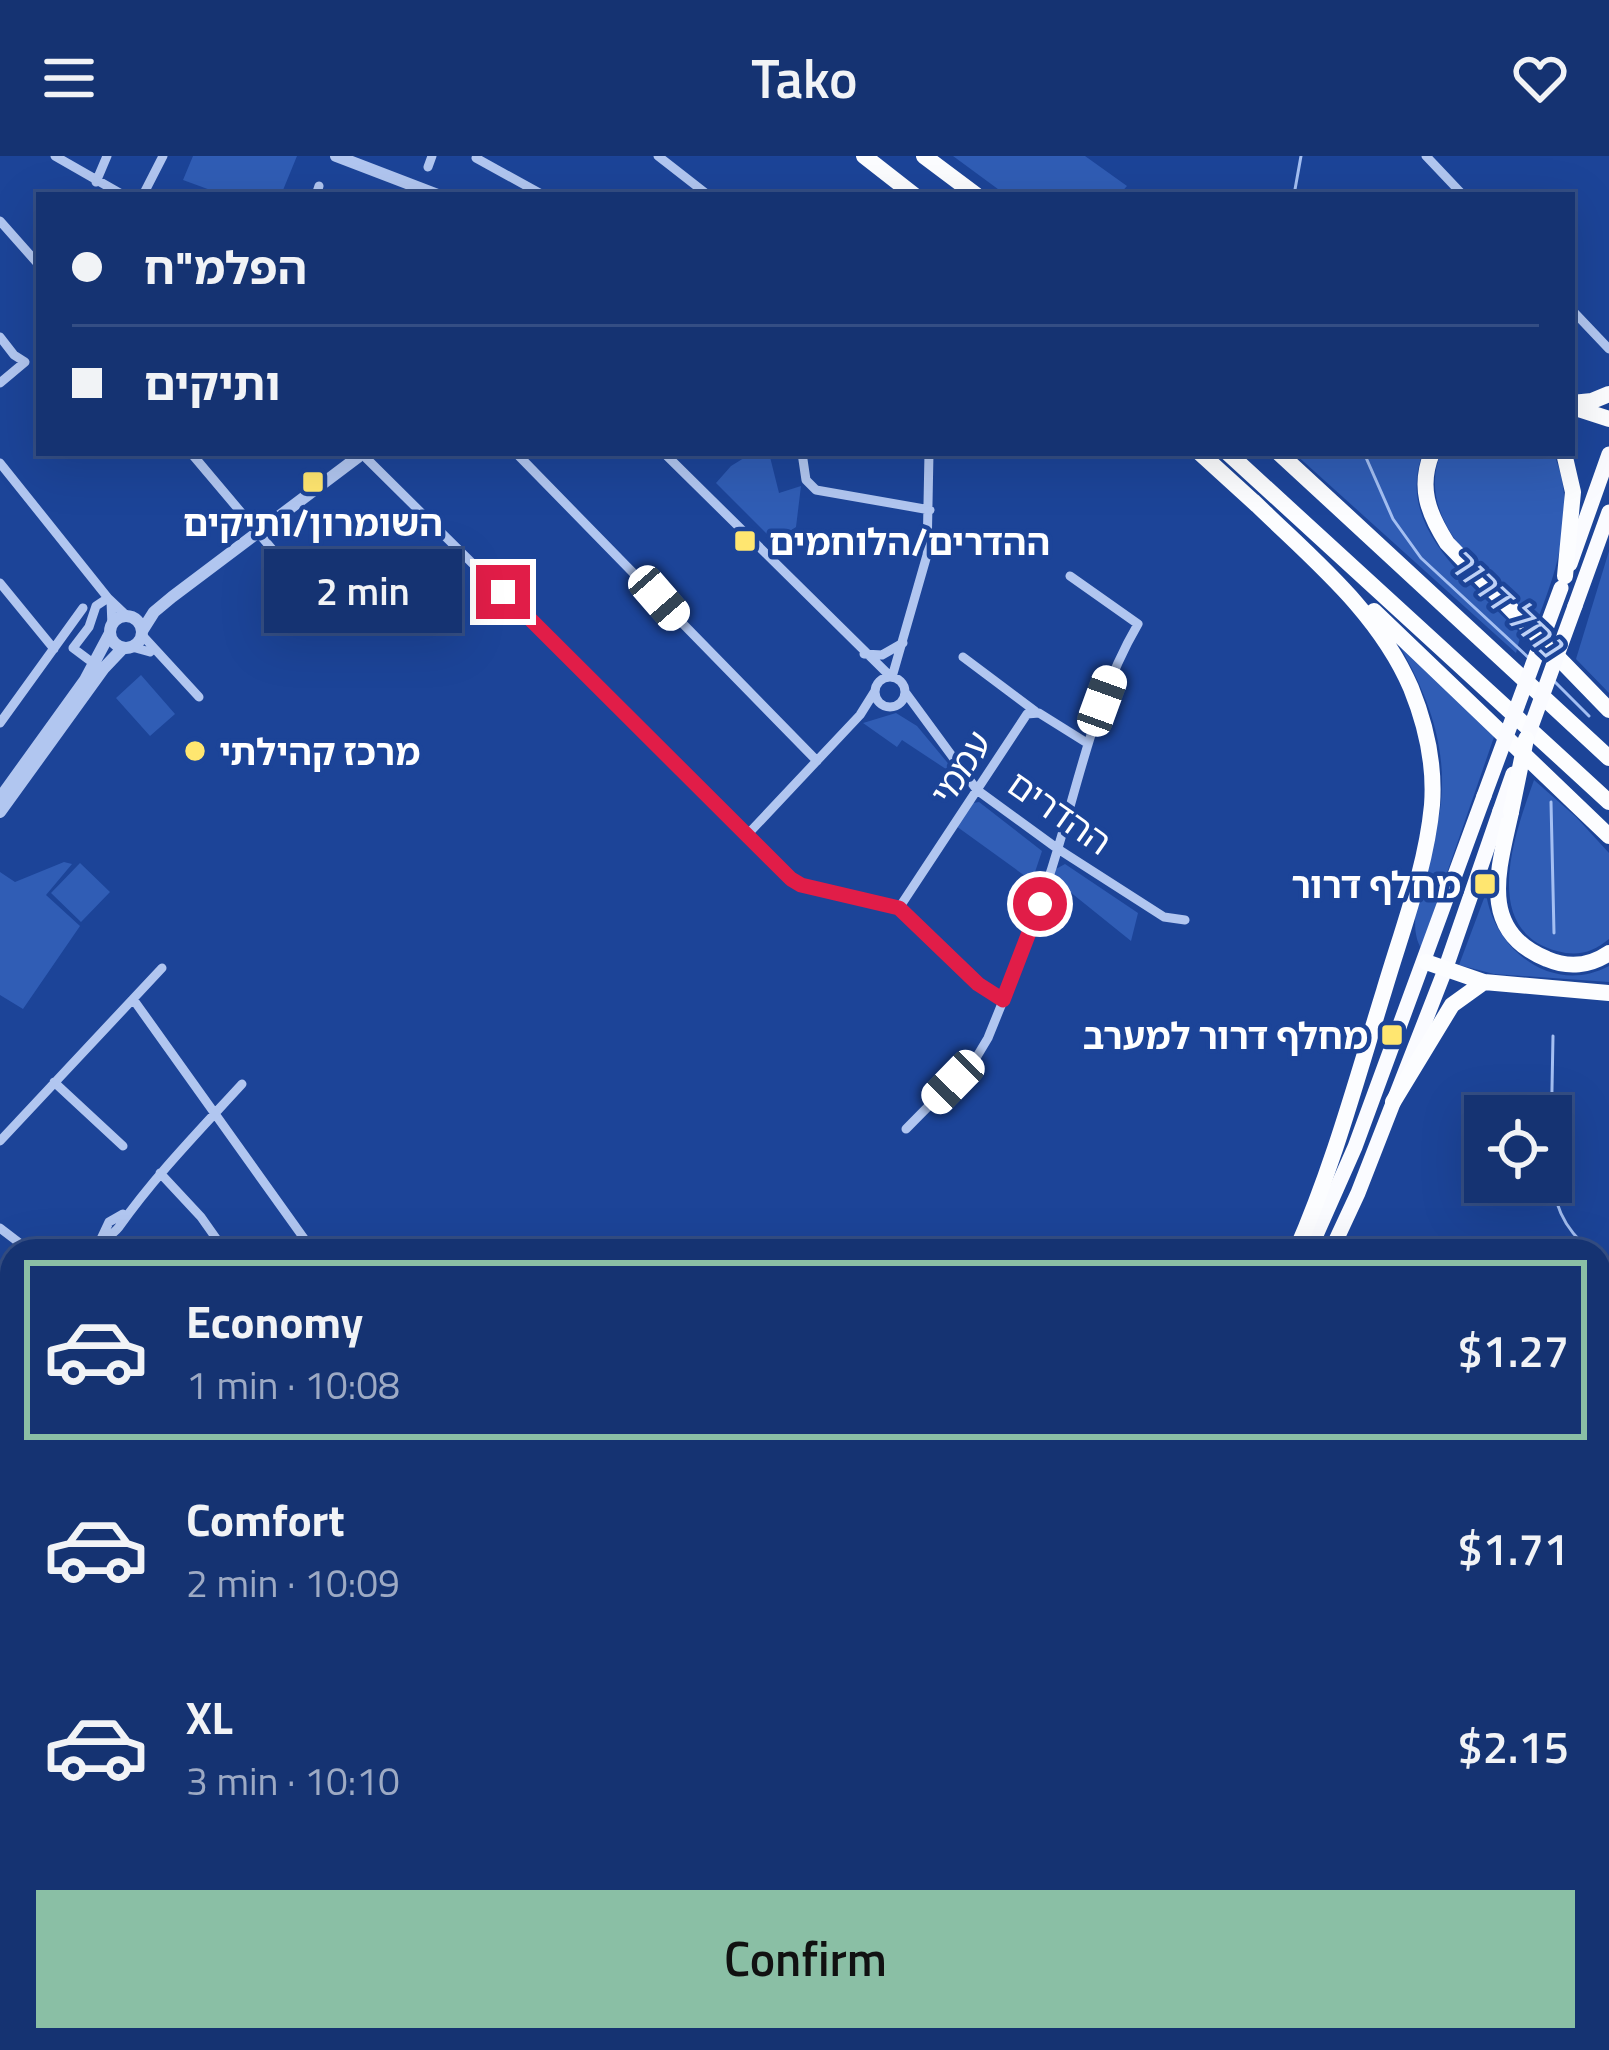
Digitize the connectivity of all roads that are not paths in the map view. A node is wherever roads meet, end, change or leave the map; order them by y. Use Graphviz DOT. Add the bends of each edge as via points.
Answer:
graph roads {
  1 [pos="55,156"];
  2 [pos="107,156"];
  3 [pos="163,156"];
  4 [pos="335,156"];
  5 [pos="658,156"];
  6 [pos="864,156"];
  7 [pos="922,156"];
  8 [pos="1426,156"];
  9 [pos="476,158"];
  10 [pos="95,182"];
  11 [pos="117,192"];
  12 [pos="145,192"];
  13 [pos="430,192"];
  14 [pos="538,192"];
  15 [pos="704,192"];
  16 [pos="910,192"];
  17 [pos="969,192"];
  18 [pos="1460,192"];
  19 [pos="0,220"];
  20 [pos="36,262"];
  21 [pos="1575,313"];
  22 [pos="0,338"];
  23 [pos="1609,349"];
  24 [pos="0,383"];
  25 [pos="1609,394"];
  26 [pos="1575,404"];
  27 [pos="1575,406"];
  28 [pos="1609,419"];
  29 [pos="1609,454"];
  30 [pos="193,456"];
  31 [pos="358,456"];
  32 [pos="360,456"];
  33 [pos="519,456"];
  34 [pos="802,456"];
  35 [pos="929,456"];
  36 [pos="1203,456"];
  37 [pos="1231,456"];
  38 [pos="1282,456"];
  39 [pos="1431,456"];
  40 [pos="1565,456"];
  41 [pos="673,457"];
  42 [pos="0,463"];
  43 [pos="1253,501"];
  44 [pos="930,510"];
  45 [pos="1609,512"];
  46 [pos="257,536"];
  47 [pos="1070,576"];
  48 [pos="1563,582"];
  49 [pos="0,583"];
  50 [pos="109,599"];
  51 [pos="83,608"];
  52 [pos="136,625"];
  53 [pos="337,626"];
  54 [pos="111,629"];
  55 [pos="903,644"];
  56 [pos="128,648"];
  57 [pos="54,649"];
  58 [pos="864,654"];
  59 [pos="160,657"];
  60 [pos="963,657"];
  61 [pos="89,661"];
  62 [pos="891,677"];
  63 [pos="876,687"];
  64 [pos="905,692"];
  65 [pos="199,697"];
  66 [pos="4,707"];
  67 [pos="888,707"];
  68 [pos="1609,710"];
  69 [pos="1035,711"];
  70 [pos="860,715"];
  71 [pos="924,722"];
  72 [pos="0,723"];
  73 [pos="1526,740"];
  74 [pos="1087,743"];
  75 [pos="1609,758"];
  76 [pos="817,760"];
  77 [pos="977,790"];
  78 [pos="0,798"];
  79 [pos="1609,802"];
  80 [pos="0,812"];
  81 [pos="1506,812"];
  82 [pos="746,835"];
  83 [pos="1609,836"];
  84 [pos="1058,849"];
  85 [pos="899,908"];
  86 [pos="1184,920"];
  87 [pos="1609,953"];
  88 [pos="1426,962"];
  89 [pos="162,968"];
  90 [pos="1444,970"];
  91 [pos="1484,982"];
  92 [pos="1609,993"];
  93 [pos="133,999"];
  94 [pos="1003,1000"];
  95 [pos="54,1082"];
  96 [pos="242,1084"];
  97 [pos="1393,1102"];
  98 [pos="216,1112"];
  99 [pos="906,1129"];
  100 [pos="0,1141"];
  101 [pos="123,1146"];
  102 [pos="160,1173"];
  103 [pos="101,1239"];
  104 [pos="217,1239"];
  105 [pos="305,1239"];
  106 [pos="1301,1239"];
  107 [pos="1315,1239"];
  108 [pos="1336,1239"];
  1 -- 10 [label="street"];
  2 -- 10 [label="street"];
  3 -- 12 [label="street"];
  4 -- 13 [label="street"];
  5 -- 15 [label="street"];
  6 -- 16 [label="highway"];
  7 -- 17 [label="highway"];
  8 -- 18 [label="street"];
  9 -- 14 [label="street"];
  10 -- 11 [label="street"];
  19 -- 20 [label="street"];
  21 -- 23 [label="street"];
  22 -- 24 [label="street" via="26,362"];
  25 -- 26 [label="highway"];
  27 -- 28 [label="highway"];
  29 -- 48 [label="main road"];
  30 -- 46 [label="street"];
  31 -- 46 [label="street"];
  32 -- 82 [label="street"];
  33 -- 76 [label="street"];
  34 -- 44 [label="street" via="816,490"];
  35 -- 44 [label="street"];
  36 -- 43 [label="highway"];
  37 -- 79 [label="highway"];
  38 -- 75 [label="highway"];
  39 -- 68 [label="highway" via="1425,494 1447,544"];
  40 -- 48 [label="highway" via="1573,492"];
  41 -- 58 [label="street"];
  42 -- 50 [label="street"];
  43 -- 83 [label="highway"];
  43 -- 106 [label="highway" via="1378,629 1421,715 1432,775 1412,897"];
  44 -- 55 [label="street" via="924,573"];
  45 -- 73 [label="main road, bridge"];
  46 -- 52 [label="street"];
  46 -- 53 [label="street"];
  47 -- 74 [label="street" via="1138,624"];
  48 -- 88 [label="main road, bridge"];
  49 -- 57 [label="street"];
  50 -- 52 [label="street"];
  50 -- 54 [label="street"];
  50 -- 61 [label="street" via="96,606 73,648"];
  51 -- 57 [label="street"];
  52 -- 54 [label="street"];
  52 -- 56 [label="street"];
  52 -- 59 [label="street"];
  54 -- 56 [label="street" via="116,644"];
  54 -- 78 [label="street" via="85,680"];
  55 -- 58 [label="street"];
  55 -- 62 [label="street"];
  56 -- 59 [label="street"];
  56 -- 80 [label="street" via="104,668"];
  57 -- 66 [label="street"];
  58 -- 62 [label="street"];
  58 -- 63 [label="street"];
  59 -- 65 [label="street"];
  60 -- 69 [label="street"];
  62 -- 63 [label="street"];
  62 -- 64 [label="street"];
  63 -- 67 [label="street"];
  63 -- 70 [label="street"];
  64 -- 67 [label="street"];
  64 -- 71 [label="street, ההדרים"];
  66 -- 72 [label="street"];
  67 -- 70 [label="street"];
  67 -- 71 [label="street, ההדרים"];
  69 -- 74 [label="street, עממי"];
  69 -- 77 [label="street, עממי"];
  70 -- 76 [label="street"];
  71 -- 77 [label="street, ההדרים"];
  73 -- 81 [label="highway, bridge"];
  74 -- 84 [label="street"];
  76 -- 82 [label="street"];
  77 -- 84 [label="street, ההדרים"];
  77 -- 85 [label="street, עממי"];
  81 -- 87 [label="highway" via="1497,893 1512,936 1555,962 1586,964"];
  81 -- 90 [label="main road"];
  82 -- 85 [label="street" via="796,883"];
  84 -- 86 [label="street, ההדרים" via="1164,917"];
  84 -- 94 [label="street"];
  85 -- 94 [label="street"];
  88 -- 90 [label="highway"];
  88 -- 107 [label="main road"];
  89 -- 93 [label="street"];
  90 -- 91 [label="highway"];
  90 -- 97 [label="main road"];
  91 -- 92 [label="highway"];
  91 -- 97 [label="highway" via="1452,1005"];
  93 -- 95 [label="street"];
  93 -- 98 [label="street"];
  94 -- 99 [label="street" via="976,1058"];
  95 -- 100 [label="street"];
  95 -- 101 [label="street"];
  96 -- 98 [label="street"];
  97 -- 108 [label="main road"];
  98 -- 102 [label="street"];
  98 -- 105 [label="street"];
  102 -- 103 [label="street"];
  102 -- 104 [label="street"];
}
